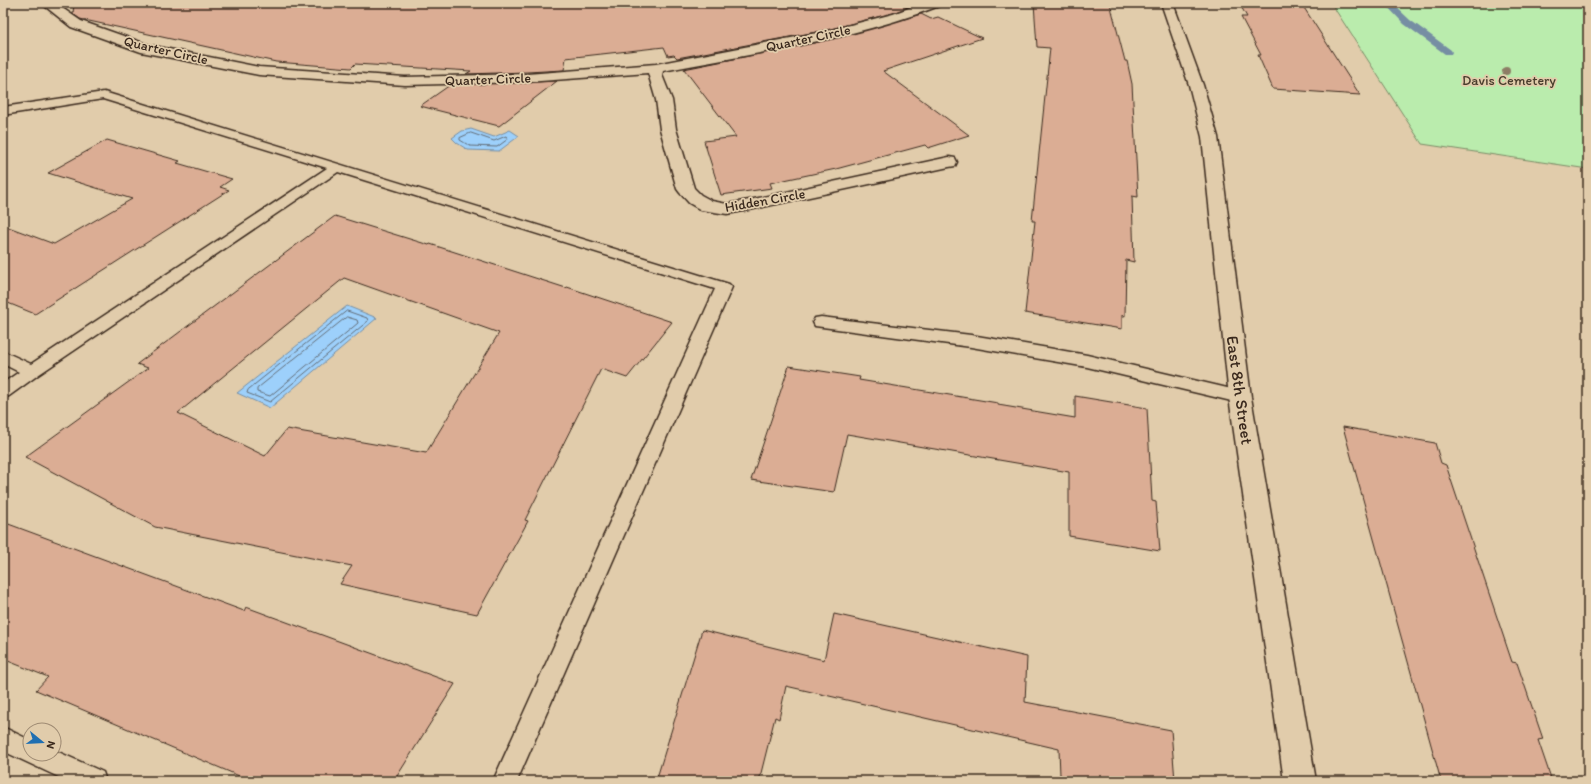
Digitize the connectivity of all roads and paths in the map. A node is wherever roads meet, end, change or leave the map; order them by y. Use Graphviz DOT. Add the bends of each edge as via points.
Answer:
graph roads {
  1 [pos="47,3"];
  2 [pos="934,3"];
  3 [pos="1167,3"];
  4 [pos="656,68"];
  5 [pos="3,111"];
  6 [pos="949,162"];
  7 [pos="337,167"];
  8 [pos="821,322"];
  9 [pos="3,357"];
  10 [pos="32,371"];
  11 [pos="3,392"];
  12 [pos="1240,397"];
  13 [pos="3,739"];
  14 [pos="22,748"];
  15 [pos="52,762"];
  16 [pos="94,781"];
  17 [pos="505,781"];
  18 [pos="1300,781"];
  1 -- 4 [label="street, Quarter Circle" via="76,24 146,49 259,71 405,81 528,78"];
  2 -- 4 [label="street, Quarter Circle" via="898,17 827,35"];
  3 -- 12 [label="street, East 8th Street" via="1196,85 1210,137"];
  4 -- 6 [label="street, Hidden Circle" via="655,75 664,100 668,129 686,188 695,199 707,206 727,209"];
  5 -- 7 [label="lane" via="104,95"];
  7 -- 10 [label="lane"];
  7 -- 17 [label="lane" via="724,287"];
  8 -- 12 [label="lane" via="971,341 1048,354"];
  9 -- 10 [label="lane"];
  10 -- 11 [label="lane"];
  12 -- 18 [label="street, East 8th Street"];
  13 -- 14 [label="lane"];
  15 -- 16 [label="lane"];
}
